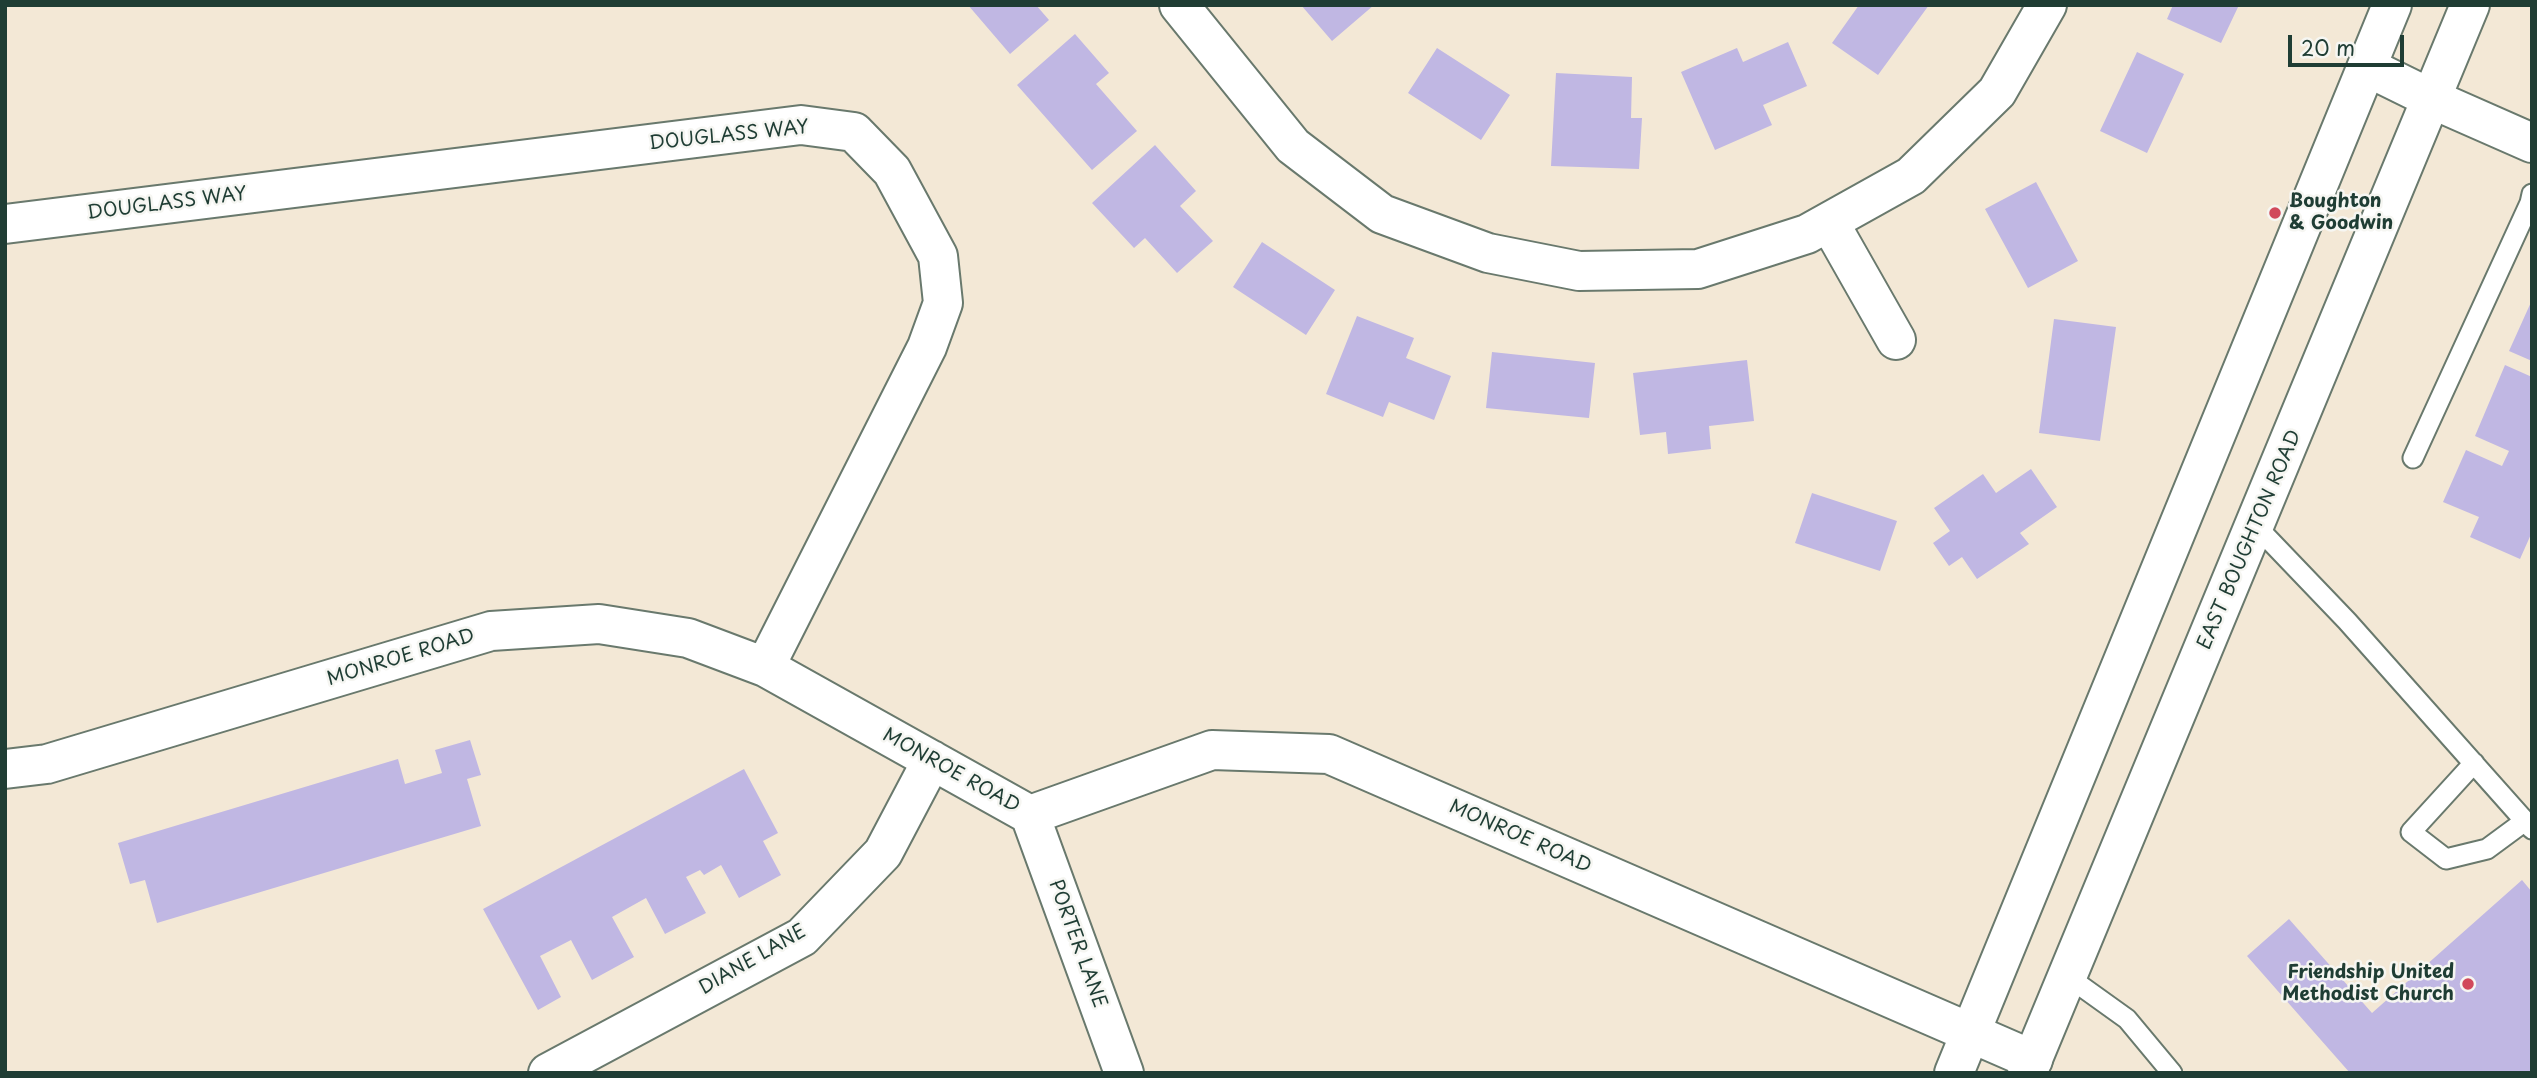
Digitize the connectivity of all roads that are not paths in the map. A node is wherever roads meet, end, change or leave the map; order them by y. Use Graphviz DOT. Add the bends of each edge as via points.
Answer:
graph roads {
  1 [pos="1179,5"];
  2 [pos="2047,5"];
  3 [pos="2392,5"];
  4 [pos="2470,5"];
  5 [pos="2367,67"];
  6 [pos="2432,99"];
  7 [pos="2532,144"];
  8 [pos="2532,194"];
  9 [pos="1829,222"];
  10 [pos="5,224"];
  11 [pos="1896,340"];
  12 [pos="2413,458"];
  13 [pos="2256,526"];
  14 [pos="765,667"];
  15 [pos="932,760"];
  16 [pos="2474,763"];
  17 [pos="5,769"];
  18 [pos="1030,815"];
  19 [pos="2528,825"];
  20 [pos="2067,976"];
  21 [pos="1971,1034"];
  22 [pos="2030,1066"];
  23 [pos="548,1073"];
  24 [pos="1124,1073"];
  25 [pos="1954,1073"];
  26 [pos="2172,1073"];
  1 -- 9 [label="street" via="1293,146 1382,214 1488,253 1579,271 1698,269 1807,234"];
  2 -- 9 [label="street" via="1997,92 1911,176"];
  3 -- 5 [label="street"];
  4 -- 6 [label="street, EAST BOUGHTON ROAD"];
  5 -- 6 [label="street"];
  5 -- 21 [label="street"];
  6 -- 7 [label="street"];
  6 -- 13 [label="street, EAST BOUGHTON ROAD"];
  8 -- 12 [label="lane"];
  9 -- 11 [label="street"];
  10 -- 14 [label="street, DOUGLASS WAY" via="801,125 854,132 892,171 938,256 943,303 927,347"];
  13 -- 16 [label="lane"];
  13 -- 20 [label="street, EAST BOUGHTON ROAD"];
  14 -- 15 [label="street, MONROE ROAD"];
  14 -- 17 [label="street, MONROE ROAD" via="688,638 599,624 491,631 47,764"];
  15 -- 18 [label="street, MONROE ROAD"];
  15 -- 23 [label="street, DIANE LANE" via="883,853 802,937"];
  16 -- 19 [label="lane"];
  16 -- 19 [label="lane" via="2411,832 2446,859 2487,849"];
  18 -- 21 [label="street, MONROE ROAD" via="1212,750 1329,754"];
  18 -- 24 [label="street, PORTER LANE"];
  20 -- 22 [label="street, EAST BOUGHTON ROAD"];
  20 -- 26 [label="lane" via="2127,1019"];
  21 -- 22 [label="street, MONROE ROAD"];
  21 -- 25 [label="street"];
}
